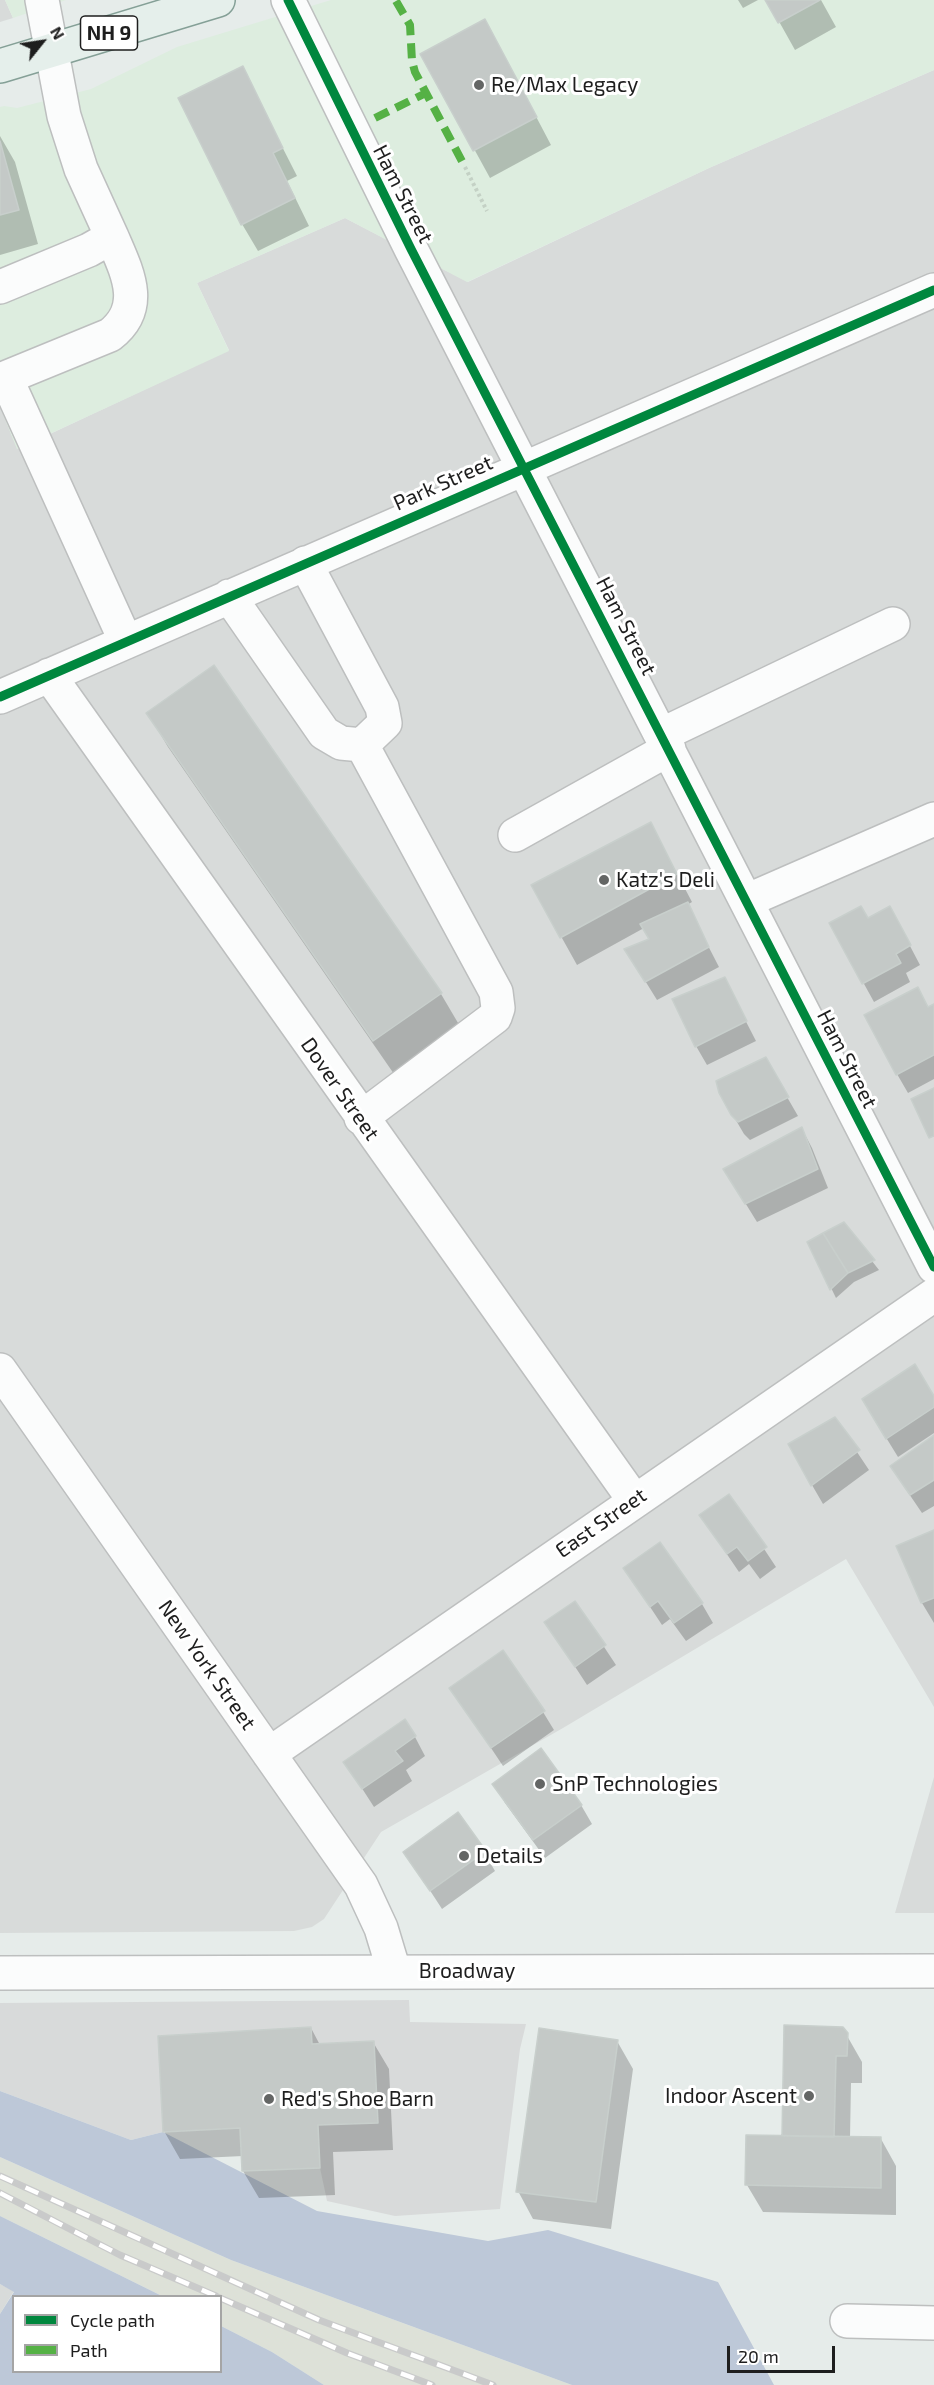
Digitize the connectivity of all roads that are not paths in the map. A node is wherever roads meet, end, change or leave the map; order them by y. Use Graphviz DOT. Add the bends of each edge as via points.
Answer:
graph roads {
  1 [pos="42,0"];
  2 [pos="218,0"];
  3 [pos="288,0"];
  4 [pos="52,50"];
  5 [pos="0,66"];
  6 [pos="112,237"];
  7 [pos="0,286"];
  8 [pos="934,290"];
  9 [pos="3,379"];
  10 [pos="524,467"];
  11 [pos="305,563"];
  12 [pos="229,596"];
  13 [pos="893,624"];
  14 [pos="126,642"];
  15 [pos="49,675"];
  16 [pos="0,697"];
  17 [pos="665,742"];
  18 [pos="362,745"];
  19 [pos="934,819"];
  20 [pos="515,836"];
  21 [pos="746,901"];
  22 [pos="361,1118"];
  23 [pos="934,1267"];
  24 [pos="934,1295"];
  25 [pos="0,1370"];
  26 [pos="634,1500"];
  27 [pos="269,1754"];
  28 [pos="394,1971"];
  29 [pos="934,1971"];
  30 [pos="0,1973"];
  31 [pos="847,2321"];
  32 [pos="934,2323"];
  1 -- 4 [label="street"];
  2 -- 4 [label="main road, NH 9"];
  3 -- 10 [label="street, Ham Street"];
  4 -- 5 [label="main road, NH 9"];
  4 -- 6 [label="street" via="64,116 81,170"];
  6 -- 7 [label="street"];
  6 -- 9 [label="street" via="130,290 131,309 123,325 110,335"];
  8 -- 10 [label="street, Park Street"];
  9 -- 14 [label="street"];
  10 -- 11 [label="street, Park Street"];
  10 -- 17 [label="street, Ham Street"];
  11 -- 12 [label="street, Park Street"];
  11 -- 18 [label="street" via="382,706 385,723"];
  12 -- 14 [label="street, Park Street"];
  12 -- 18 [label="street" via="324,733 341,743"];
  13 -- 17 [label="street"];
  14 -- 15 [label="street, Park Street"];
  15 -- 16 [label="street, Park Street"];
  15 -- 22 [label="street, Dover Street"];
  17 -- 20 [label="street"];
  17 -- 21 [label="street, Ham Street"];
  18 -- 22 [label="street" via="492,983 498,1008 495,1017 481,1029"];
  19 -- 21 [label="street"];
  21 -- 23 [label="street, Ham Street"];
  22 -- 26 [label="street, Dover Street"];
  24 -- 26 [label="street, East Street"];
  25 -- 27 [label="street, New York Street"];
  26 -- 27 [label="street, East Street"];
  27 -- 28 [label="street, New York Street" via="361,1885 381,1928"];
  28 -- 29 [label="street, Broadway"];
  28 -- 30 [label="street, Broadway"];
  31 -- 32 [label="street"];
}
